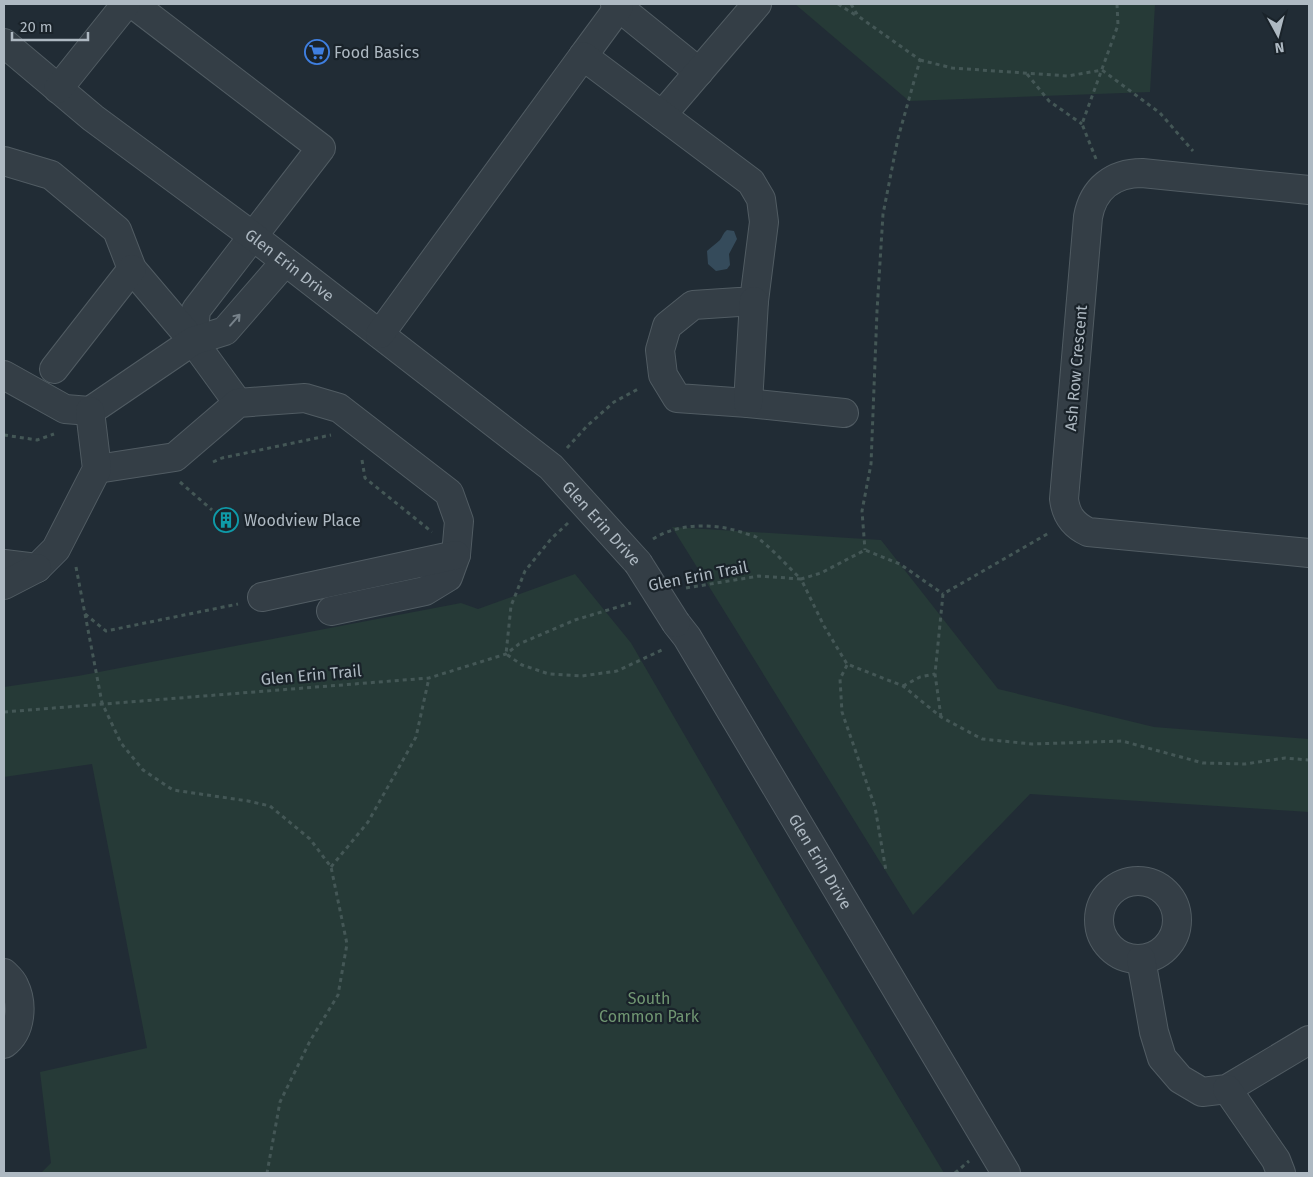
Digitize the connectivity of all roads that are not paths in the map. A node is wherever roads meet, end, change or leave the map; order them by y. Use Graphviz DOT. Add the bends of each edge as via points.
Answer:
graph roads {
  1 [pos="126,4"];
  2 [pos="133,4"];
  3 [pos="757,4"];
  4 [pos="617,5"];
  5 [pos="4,43"];
  6 [pos="583,56"];
  7 [pos="699,72"];
  8 [pos="58,89"];
  9 [pos="662,115"];
  10 [pos="4,161"];
  11 [pos="1309,190"];
  12 [pos="254,237"];
  13 [pos="285,262"];
  14 [pos="132,269"];
  15 [pos="754,300"];
  16 [pos="380,334"];
  17 [pos="193,340"];
  18 [pos="54,369"];
  19 [pos="4,375"];
  20 [pos="238,403"];
  21 [pos="748,403"];
  22 [pos="90,411"];
  23 [pos="844,413"];
  24 [pos="97,469"];
  25 [pos="1309,553"];
  26 [pos="456,555"];
  27 [pos="4,564"];
  28 [pos="37,568"];
  29 [pos="4,585"];
  30 [pos="262,596"];
  31 [pos="331,611"];
  32 [pos="1141,959"];
  33 [pos="4,973"];
  34 [pos="1309,1040"];
  35 [pos="4,1044"];
  36 [pos="1227,1089"];
  37 [pos="1006,1173"];
  38 [pos="1281,1173"];
  1 -- 8 [label="street"];
  2 -- 12 [label="street" via="321,148"];
  3 -- 7 [label="street"];
  4 -- 6 [label="street"];
  4 -- 7 [label="street"];
  5 -- 8 [label="street, Glen Erin Drive"];
  6 -- 9 [label="street"];
  6 -- 16 [label="street"];
  7 -- 9 [label="street"];
  8 -- 12 [label="street, Glen Erin Drive"];
  9 -- 15 [label="street" via="751,182 761,200 764,222"];
  10 -- 14 [label="street" via="51,175 117,230"];
  11 -- 25 [label="street, Ash Row Crescent" via="1134,173 1119,176 1096,196 1088,218 1064,499 1071,519 1093,533"];
  12 -- 13 [label="street, Glen Erin Drive"];
  12 -- 17 [label="street" via="196,310"];
  13 -- 16 [label="street, Glen Erin Drive"];
  17 -- 13 [label="street, one-way" via="226,331"];
  14 -- 17 [label="street"];
  14 -- 18 [label="street"];
  15 -- 21 [label="street"];
  15 -- 21 [label="street" via="692,305 667,326 660,350 663,375 677,398"];
  16 -- 37 [label="street, Glen Erin Drive, bridge" via="551,467 634,558 682,630"];
  17 -- 20 [label="street"];
  17 -- 22 [label="street"];
  19 -- 22 [label="street" via="65,409"];
  20 -- 24 [label="street" via="176,457"];
  20 -- 26 [label="street" via="305,398 339,408 449,493 459,520"];
  21 -- 23 [label="street"];
  22 -- 24 [label="street"];
  24 -- 28 [label="street" via="56,549"];
  26 -- 30 [label="street"];
  26 -- 31 [label="street" via="448,577 425,590"];
  27 -- 28 [label="street"];
  28 -- 29 [label="street"];
  32 -- 36 [label="street" via="1162,1058 1180,1078 1202,1092"];
  33 -- 35 [label="street" via="14,984 20,1003 18,1024"];
  34 -- 36 [label="street"];
  36 -- 38 [label="street" via="1276,1160"];
}
